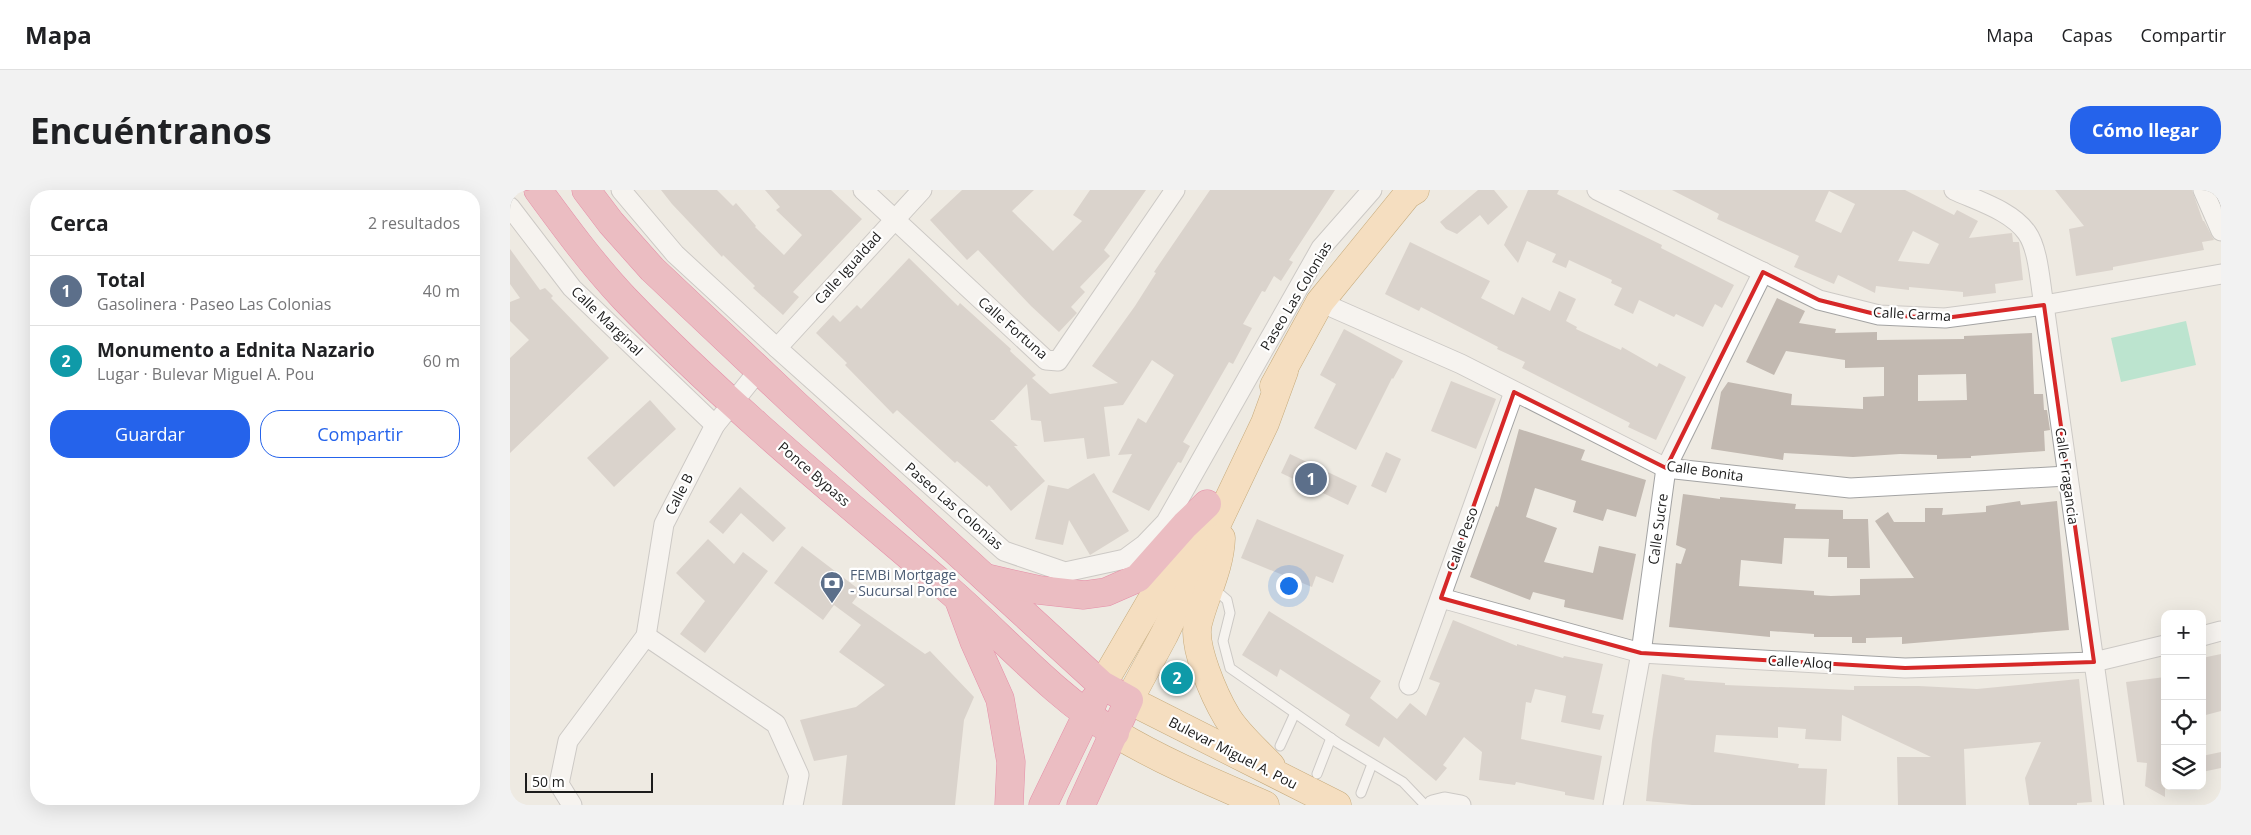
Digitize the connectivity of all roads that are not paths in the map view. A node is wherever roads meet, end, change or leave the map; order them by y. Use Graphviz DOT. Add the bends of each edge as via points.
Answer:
graph roads {
  1 [pos="538,190"];
  2 [pos="586,190"];
  3 [pos="621,190"];
  4 [pos="863,190"];
  5 [pos="922,190"];
  6 [pos="1175,190"];
  7 [pos="1372,190"];
  8 [pos="1415,190"];
  9 [pos="1597,190"];
  10 [pos="1954,190"];
  11 [pos="2203,190"];
  12 [pos="510,207"];
  13 [pos="894,218"];
  14 [pos="2221,231"];
  15 [pos="1763,272"];
  16 [pos="2221,274"];
  17 [pos="1320,302"];
  18 [pos="2044,305"];
  19 [pos="777,348"];
  20 [pos="759,370"];
  21 [pos="1514,392"];
  22 [pos="732,403"];
  23 [pos="715,425"];
  24 [pos="1666,468"];
  25 [pos="2066,476"];
  26 [pos="1215,508"];
  27 [pos="984,577"];
  28 [pos="1211,586"];
  29 [pos="1441,598"];
  30 [pos="959,599"];
  31 [pos="2221,631"];
  32 [pos="2206,635"];
  33 [pos="646,636"];
  34 [pos="2161,646"];
  35 [pos="1640,653"];
  36 [pos="2094,662"];
  37 [pos="1102,685"];
  38 [pos="1409,685"];
  39 [pos="1130,700"];
  40 [pos="1296,714"];
  41 [pos="1087,716"];
  42 [pos="1115,733"];
  43 [pos="1331,738"];
  44 [pos="1280,746"];
  45 [pos="1372,764"];
  46 [pos="1317,774"];
  47 [pos="1282,778"];
  48 [pos="1349,799"];
  49 [pos="572,805"];
  50 [pos="793,805"];
  51 [pos="1008,805"];
  52 [pos="1043,805"];
  53 [pos="1081,805"];
  54 [pos="1265,805"];
  55 [pos="1425,805"];
  56 [pos="1433,805"];
  57 [pos="1461,805"];
  58 [pos="1613,805"];
  59 [pos="2114,805"];
  1 -- 22 [label="highway, Ponce Bypass" via="624,298"];
  2 -- 20 [label="highway" via="652,269"];
  3 -- 19 [label="street, Paseo Las Colonias" via="675,254"];
  4 -- 13 [label="street, Calle Fortuna"];
  5 -- 13 [label="street, Calle Igualdad"];
  6 -- 13 [label="street, Calle Fortuna" via="1058,361 1046,360"];
  7 -- 19 [label="street, Paseo Las Colonias" via="1321,248 1166,522 1125,559 1065,572 1004,551"];
  8 -- 17 [label="main road"];
  9 -- 15 [label="street, Calle Carma"];
  10 -- 18 [label="street, Calle Fragancia" via="2012,218 2028,234"];
  11 -- 14 [label="street"];
  12 -- 23 [label="street, Calle Marginal" via="572,288"];
  13 -- 19 [label="street, Calle Igualdad"];
  15 -- 18 [label="street, Calle Carma" via="1819,300 1879,315 1946,318"];
  15 -- 24 [label="street, Calle Sucre"];
  16 -- 18 [label="street, Calle Carma"];
  17 -- 21 [label="street, Calle Bonita" via="1461,364"];
  17 -- 26 [label="main road" via="1284,370 1254,417"];
  18 -- 25 [label="street, Calle Fragancia"];
  20 -- 22 [label="street, Calle B"];
  20 -- 27 [label="highway"];
  21 -- 24 [label="street, Calle Bonita"];
  21 -- 29 [label="street, Calle Peso"];
  22 -- 23 [label="street, Calle B"];
  22 -- 30 [label="highway, Ponce Bypass"];
  23 -- 33 [label="street, Calle B" via="664,524"];
  24 -- 25 [label="street, Calle Bonita" via="1850,488"];
  24 -- 35 [label="street, Calle Sucre"];
  25 -- 36 [label="street, Calle Fragancia"];
  26 -- 27 [label="highway" via="1185,525 1138,578 1106,592 1084,595 1039,590"];
  26 -- 28 [label="main road" via="1221,548"];
  26 -- 37 [label="main road"];
  26 -- 39 [label="main road" via="1164,634"];
  27 -- 37 [label="highway"];
  28 -- 40 [label="lane" via="1227,600 1230,613 1223,640 1230,668"];
  28 -- 47 [label="main road" via="1197,625 1202,662 1228,718"];
  29 -- 35 [label="street, Calle Aloq"];
  29 -- 38 [label="street, Calle Peso"];
  30 -- 41 [label="highway, Ponce Bypass"];
  30 -- 51 [label="highway" via="1000,699 1010,762"];
  31 -- 32 [label="street"];
  33 -- 49 [label="street, Calle B" via="568,742 559,784"];
  33 -- 50 [label="street" via="776,724 799,775"];
  34 -- 36 [label="street, Calle Aloq"];
  35 -- 36 [label="street, Calle Aloq" via="1905,668"];
  35 -- 58 [label="street, Calle Sucre"];
  36 -- 59 [label="street, Calle Fragancia"];
  37 -- 39 [label="highway"];
  37 -- 41 [label="highway"];
  39 -- 42 [label="highway"];
  39 -- 47 [label="main road, Bulevar Miguel A. Pou"];
  40 -- 43 [label="lane"];
  40 -- 44 [label="lane"];
  41 -- 42 [label="highway, Ponce Bypass"];
  41 -- 52 [label="highway"];
  42 -- 53 [label="highway"];
  42 -- 54 [label="main road" via="1190,772"];
  43 -- 45 [label="lane"];
  43 -- 46 [label="lane"];
  45 -- 48 [label="lane"];
  45 -- 55 [label="lane" via="1403,782"];
  47 -- 48 [label="main road, Bulevar Miguel A. Pou"];
  56 -- 57 [label="street" via="1445,802"];
}
